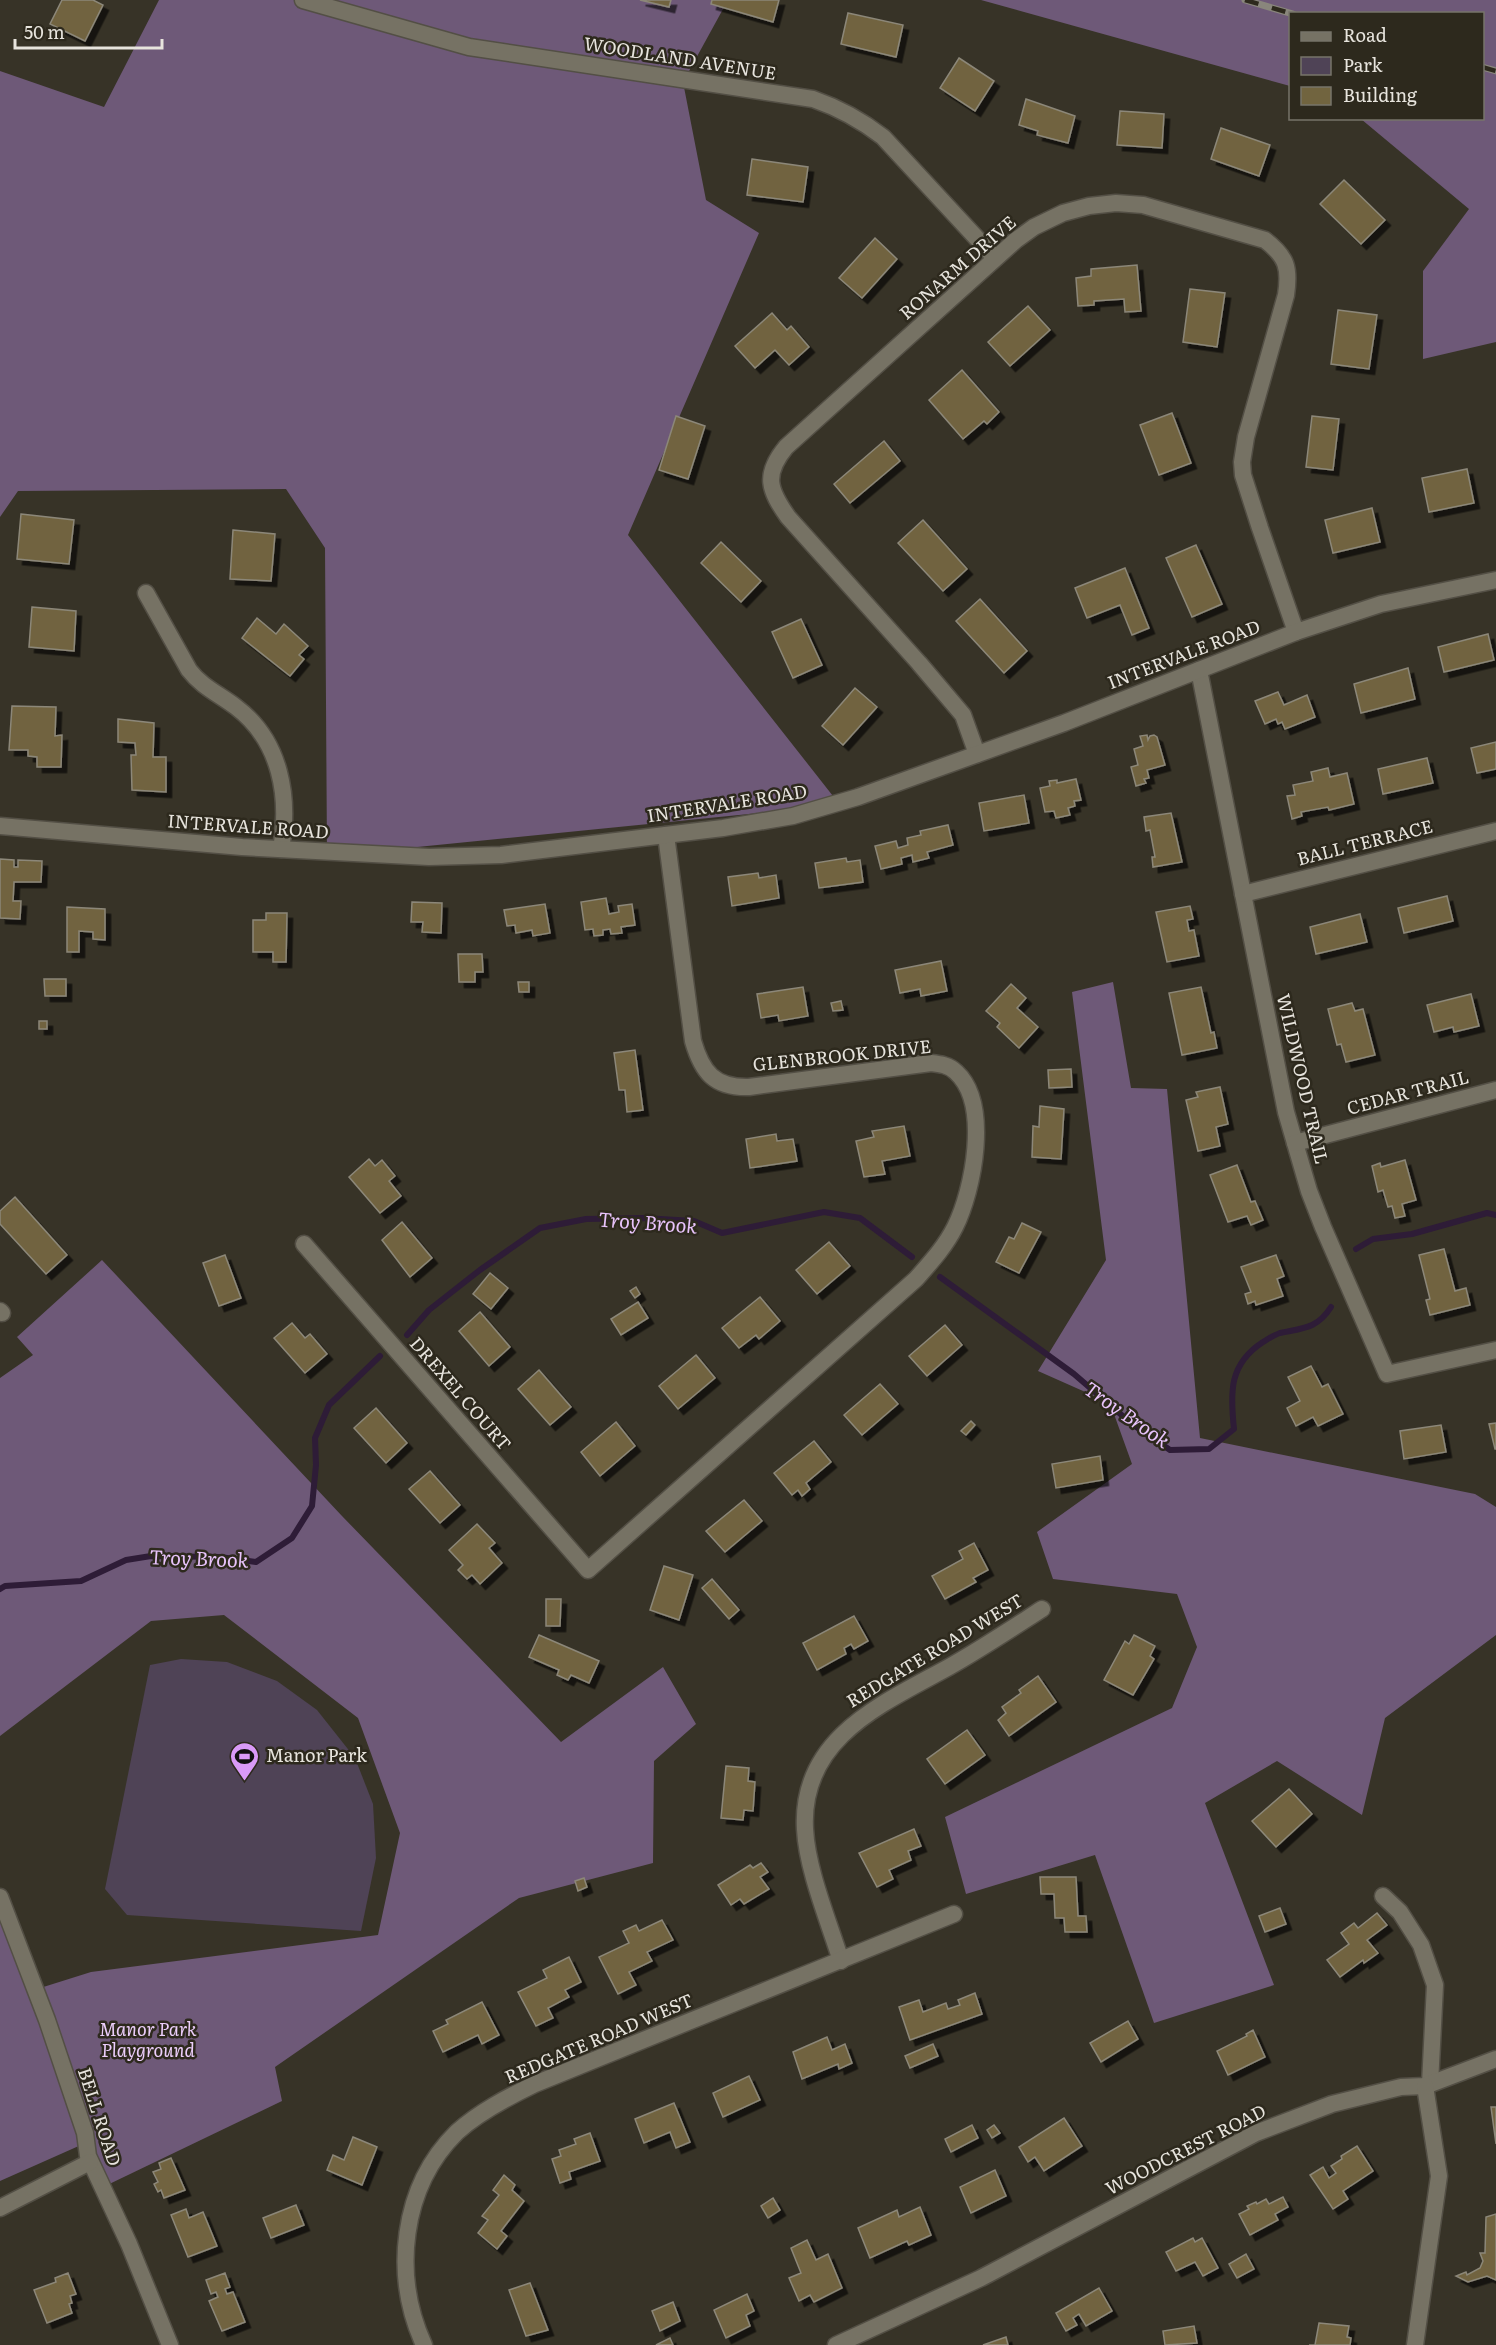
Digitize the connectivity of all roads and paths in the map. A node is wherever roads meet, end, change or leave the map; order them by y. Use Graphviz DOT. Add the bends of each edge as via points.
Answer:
graph roads {
  1 [pos="303,0"];
  2 [pos="994,258"];
  3 [pos="1496,580"];
  4 [pos="146,593"];
  5 [pos="1296,632"];
  6 [pos="1199,670"];
  7 [pos="977,754"];
  8 [pos="0,826"];
  9 [pos="1496,831"];
  10 [pos="666,835"];
  11 [pos="281,849"];
  12 [pos="1243,894"];
  13 [pos="1496,1090"];
  14 [pos="1295,1143"];
  15 [pos="304,1244"];
  16 [pos="1496,1350"];
  17 [pos="588,1570"];
  18 [pos="1042,1610"];
  19 [pos="1383,1896"];
  20 [pos="0,1897"];
  21 [pos="954,1914"];
  22 [pos="841,1961"];
  23 [pos="1496,2059"];
  24 [pos="1427,2085"];
  25 [pos="90,2162"];
  26 [pos="0,2208"];
  27 [pos="170,2345"];
  28 [pos="424,2345"];
  29 [pos="836,2345"];
  30 [pos="1415,2345"];
  1 -- 2 [label="street, WOODLAND AVENUE" via="469,46 813,99 838,108 884,137"];
  2 -- 5 [label="street, RONARM DRIVE" via="1034,228 1063,213 1116,203 1143,205 1265,240 1280,251 1288,277 1286,294 1242,462"];
  2 -- 7 [label="street, RONARM DRIVE" via="786,447 778,457 771,483 774,496 788,517 963,715"];
  3 -- 5 [label="street, INTERVALE ROAD" via="1381,604"];
  4 -- 11 [label="street" via="198,682 237,707 256,726 270,749 283,787"];
  5 -- 6 [label="street, INTERVALE ROAD"];
  6 -- 7 [label="street, INTERVALE ROAD"];
  6 -- 12 [label="street, WILDWOOD TRAIL"];
  7 -- 10 [label="street, INTERVALE ROAD" via="793,816"];
  8 -- 11 [label="street, INTERVALE ROAD"];
  9 -- 12 [label="street, BALL TERRACE"];
  10 -- 11 [label="street, INTERVALE ROAD" via="501,855 429,858"];
  10 -- 17 [label="street, GLENBROOK DRIVE" via="693,1041 706,1072 735,1087 909,1065 944,1065 956,1071 964,1082 974,1107 975,1147 966,1200 934,1260"];
  12 -- 14 [label="street, WILDWOOD TRAIL"];
  13 -- 14 [label="street, CEDAR TRAIL"];
  14 -- 16 [label="street, WILDWOOD TRAIL" via="1323,1227 1387,1374"];
  15 -- 17 [label="street, DREXEL COURT"];
  18 -- 22 [label="street, REDGATE ROAD WEST" via="856,1721 828,1750 815,1773 804,1826"];
  19 -- 24 [label="street" via="1400,1912 1421,1945 1435,1985"];
  20 -- 25 [label="street, BELL ROAD" via="51,2032 85,2133"];
  21 -- 22 [label="street, REDGATE ROAD WEST"];
  22 -- 28 [label="street, REDGATE ROAD WEST" via="535,2084 473,2119 457,2133 424,2178 407,2235 409,2302"];
  23 -- 24 [label="street, WOODCREST ROAD"];
  24 -- 29 [label="street, WOODCREST ROAD" via="1332,2103 1256,2133 981,2278"];
  24 -- 30 [label="street" via="1439,2176"];
  25 -- 26 [label="street"];
  25 -- 27 [label="street, BELL ROAD"];
}
